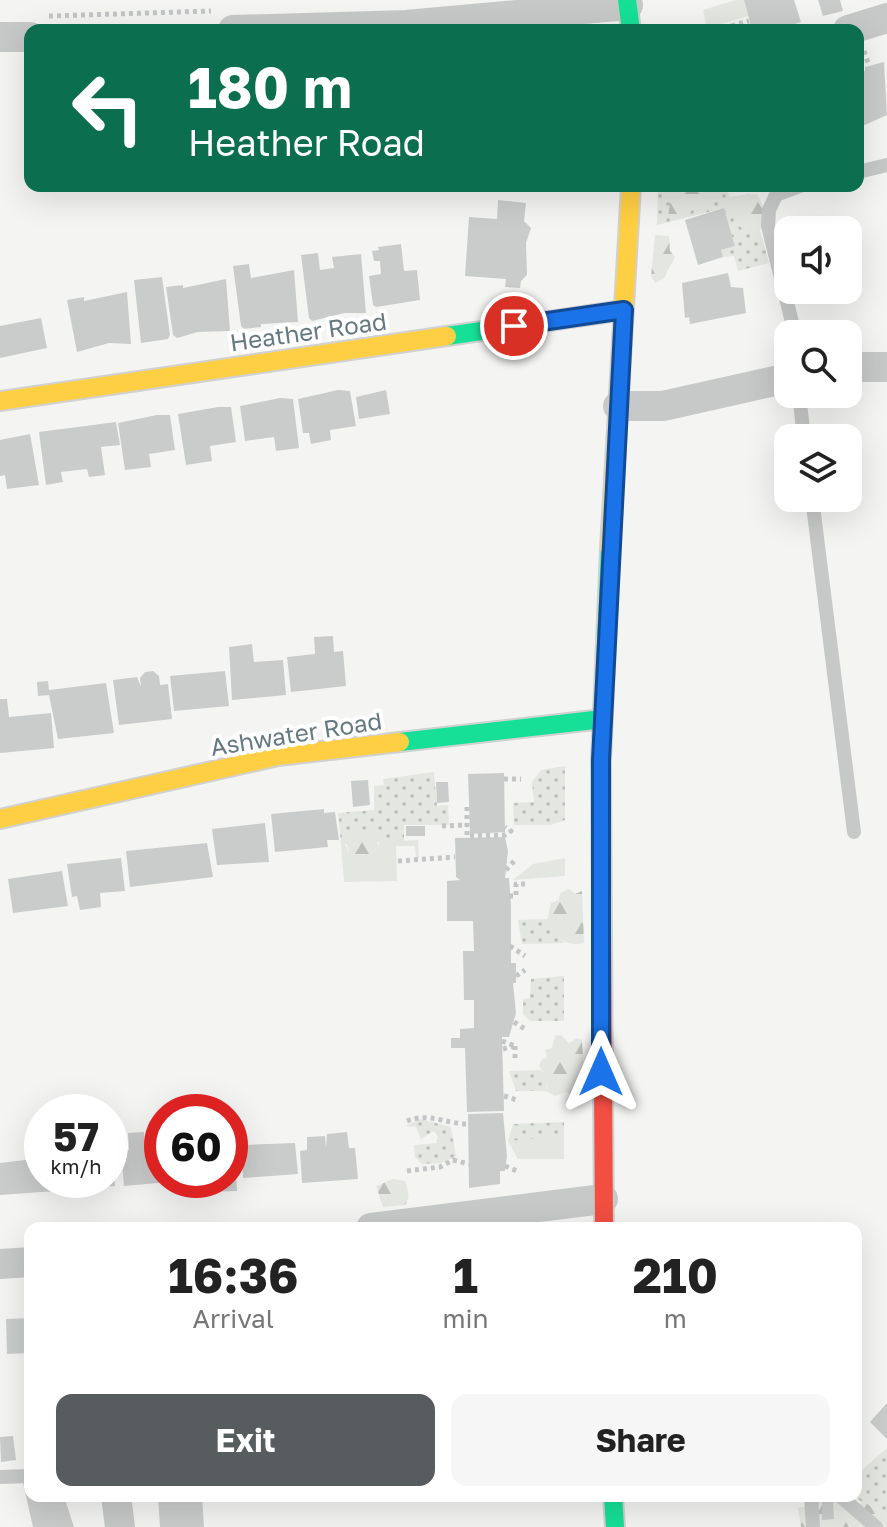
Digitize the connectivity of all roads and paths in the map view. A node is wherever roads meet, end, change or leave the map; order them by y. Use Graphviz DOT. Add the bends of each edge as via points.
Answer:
graph roads {
  1 [pos="629,12"];
  2 [pos="887,18"];
  3 [pos="749,21"];
  4 [pos="423,24"];
  5 [pos="738,24"];
  6 [pos="864,25"];
  7 [pos="0,37"];
  8 [pos="24,37"];
  9 [pos="887,165"];
  10 [pos="864,171"];
  11 [pos="631,192"];
  12 [pos="784,192"];
  13 [pos="624,310"];
  14 [pos="792,320"];
  15 [pos="862,367"];
  16 [pos="887,367"];
  17 [pos="774,381"];
  18 [pos="0,401"];
  19 [pos="618,406"];
  20 [pos="814,512"];
  21 [pos="603,719"];
  22 [pos="504,779"];
  23 [pos="521,779"];
  24 [pos="467,807"];
  25 [pos="0,819"];
  26 [pos="468,821"];
  27 [pos="442,826"];
  28 [pos="505,827"];
  29 [pos="854,832"];
  30 [pos="455,857"];
  31 [pos="515,860"];
  32 [pos="403,862"];
  33 [pos="506,870"];
  34 [pos="526,884"];
  35 [pos="509,896"];
  36 [pos="510,946"];
  37 [pos="525,956"];
  38 [pos="525,970"];
  39 [pos="516,976"];
  40 [pos="514,1022"];
  41 [pos="525,1029"];
  42 [pos="502,1041"];
  43 [pos="515,1046"];
  44 [pos="503,1049"];
  45 [pos="515,1059"];
  46 [pos="504,1096"];
  47 [pos="517,1100"];
  48 [pos="407,1121"];
  49 [pos="468,1124"];
  50 [pos="469,1164"];
  51 [pos="505,1166"];
  52 [pos="407,1171"];
  53 [pos="517,1171"];
  54 [pos="603,1213"];
  55 [pos="464,1222"];
  56 [pos="24,1262"];
  57 [pos="0,1264"];
  58 [pos="24,1476"];
  59 [pos="0,1477"];
  60 [pos="117,1502"];
  61 [pos="613,1502"];
  62 [pos="811,1502"];
  63 [pos="847,1502"];
  64 [pos="120,1527"];
  65 [pos="615,1527"];
  66 [pos="813,1527"];
  67 [pos="876,1527"];
  1 -- 4 [label="street"];
  2 -- 6 [label="street"];
  3 -- 5 [label="path"];
  7 -- 8 [label="street"];
  9 -- 10 [label="lane"];
  11 -- 13 [label="street"];
  12 -- 14 [label="lane" via="776,195 767,218"];
  13 -- 18 [label="street, Heather Road"];
  13 -- 19 [label="street"];
  15 -- 16 [label="street"];
  17 -- 19 [label="street" via="663,406"];
  19 -- 21 [label="street"];
  20 -- 29 [label="lane"];
  21 -- 25 [label="street, Ashwater Road" via="278,756"];
  21 -- 54 [label="street"];
  22 -- 23 [label="path"];
  24 -- 26 [label="path"];
  26 -- 27 [label="path"];
  26 -- 28 [label="path" via="467,836 505,835 511,831"];
  30 -- 32 [label="path"];
  31 -- 33 [label="path"];
  34 -- 35 [label="path" via="516,884 516,896"];
  36 -- 37 [label="path"];
  38 -- 39 [label="path"];
  40 -- 41 [label="path"];
  42 -- 43 [label="path"];
  43 -- 44 [label="path"];
  43 -- 45 [label="path"];
  46 -- 47 [label="path"];
  48 -- 49 [label="path" via="429,1117 444,1124"];
  50 -- 52 [label="path" via="453,1160"];
  51 -- 53 [label="path"];
  54 -- 55 [label="street"];
  56 -- 57 [label="street"];
  58 -- 59 [label="lane"];
  60 -- 64 [label="street"];
  61 -- 65 [label="street"];
  62 -- 66 [label="lane"];
  63 -- 67 [label="lane"];
}
